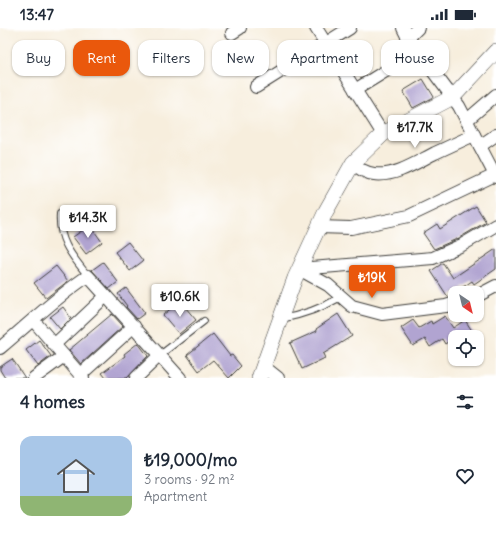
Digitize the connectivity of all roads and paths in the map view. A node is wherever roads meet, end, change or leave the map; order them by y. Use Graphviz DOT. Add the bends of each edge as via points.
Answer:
graph roads {
  1 [pos="316,28"];
  2 [pos="350,28"];
  3 [pos="418,28"];
  4 [pos="406,33"];
  5 [pos="323,40"];
  6 [pos="330,40"];
  7 [pos="496,51"];
  8 [pos="277,73"];
  9 [pos="381,74"];
  10 [pos="346,76"];
  11 [pos="437,76"];
  12 [pos="256,86"];
  13 [pos="355,90"];
  14 [pos="496,95"];
  15 [pos="453,97"];
  16 [pos="467,120"];
  17 [pos="383,134"];
  18 [pos="474,135"];
  19 [pos="496,135"];
  20 [pos="480,146"];
  21 [pos="352,163"];
  22 [pos="495,172"];
  23 [pos="60,214"];
  24 [pos="496,225"];
  25 [pos="318,227"];
  26 [pos="299,269"];
  27 [pos="88,276"];
  28 [pos="496,286"];
  29 [pos="484,292"];
  30 [pos="106,296"];
  31 [pos="341,297"];
  32 [pos="448,305"];
  33 [pos="280,319"];
  34 [pos="33,320"];
  35 [pos="204,321"];
  36 [pos="134,326"];
  37 [pos="55,344"];
  38 [pos="0,348"];
  39 [pos="64,356"];
  40 [pos="160,356"];
  41 [pos="261,372"];
  42 [pos="81,376"];
  43 [pos="34,378"];
  44 [pos="136,378"];
  45 [pos="180,378"];
  46 [pos="278,378"];
  1 -- 5 [label="street"];
  2 -- 6 [label="street"];
  3 -- 4 [label="street"];
  7 -- 15 [label="street"];
  8 -- 12 [label="street"];
  9 -- 13 [label="street"];
  10 -- 13 [label="street"];
  11 -- 15 [label="street"];
  13 -- 17 [label="street"];
  14 -- 16 [label="street"];
  15 -- 16 [label="street"];
  15 -- 17 [label="street"];
  16 -- 18 [label="street"];
  17 -- 21 [label="street"];
  18 -- 20 [label="street"];
  18 -- 21 [label="street" via="390,173 370,174"];
  19 -- 20 [label="street"];
  20 -- 22 [label="street"];
  21 -- 25 [label="street"];
  22 -- 25 [label="street" via="409,216 351,228"];
  23 -- 27 [label="lane" via="63,241"];
  24 -- 26 [label="street" via="433,258"];
  25 -- 26 [label="street"];
  26 -- 31 [label="street" via="328,284"];
  26 -- 33 [label="street"];
  27 -- 30 [label="street"];
  27 -- 34 [label="street" via="52,302"];
  28 -- 29 [label="street"];
  30 -- 36 [label="street"];
  30 -- 37 [label="street"];
  31 -- 32 [label="street" via="352,306 382,314"];
  31 -- 33 [label="lane" via="299,316"];
  33 -- 41 [label="street"];
  34 -- 37 [label="street"];
  34 -- 38 [label="street"];
  35 -- 40 [label="lane"];
  36 -- 40 [label="street"];
  36 -- 42 [label="street"];
  37 -- 39 [label="street"];
  39 -- 42 [label="street"];
  39 -- 43 [label="street"];
  40 -- 44 [label="street"];
  40 -- 45 [label="street"];
  41 -- 46 [label="street"];
}
